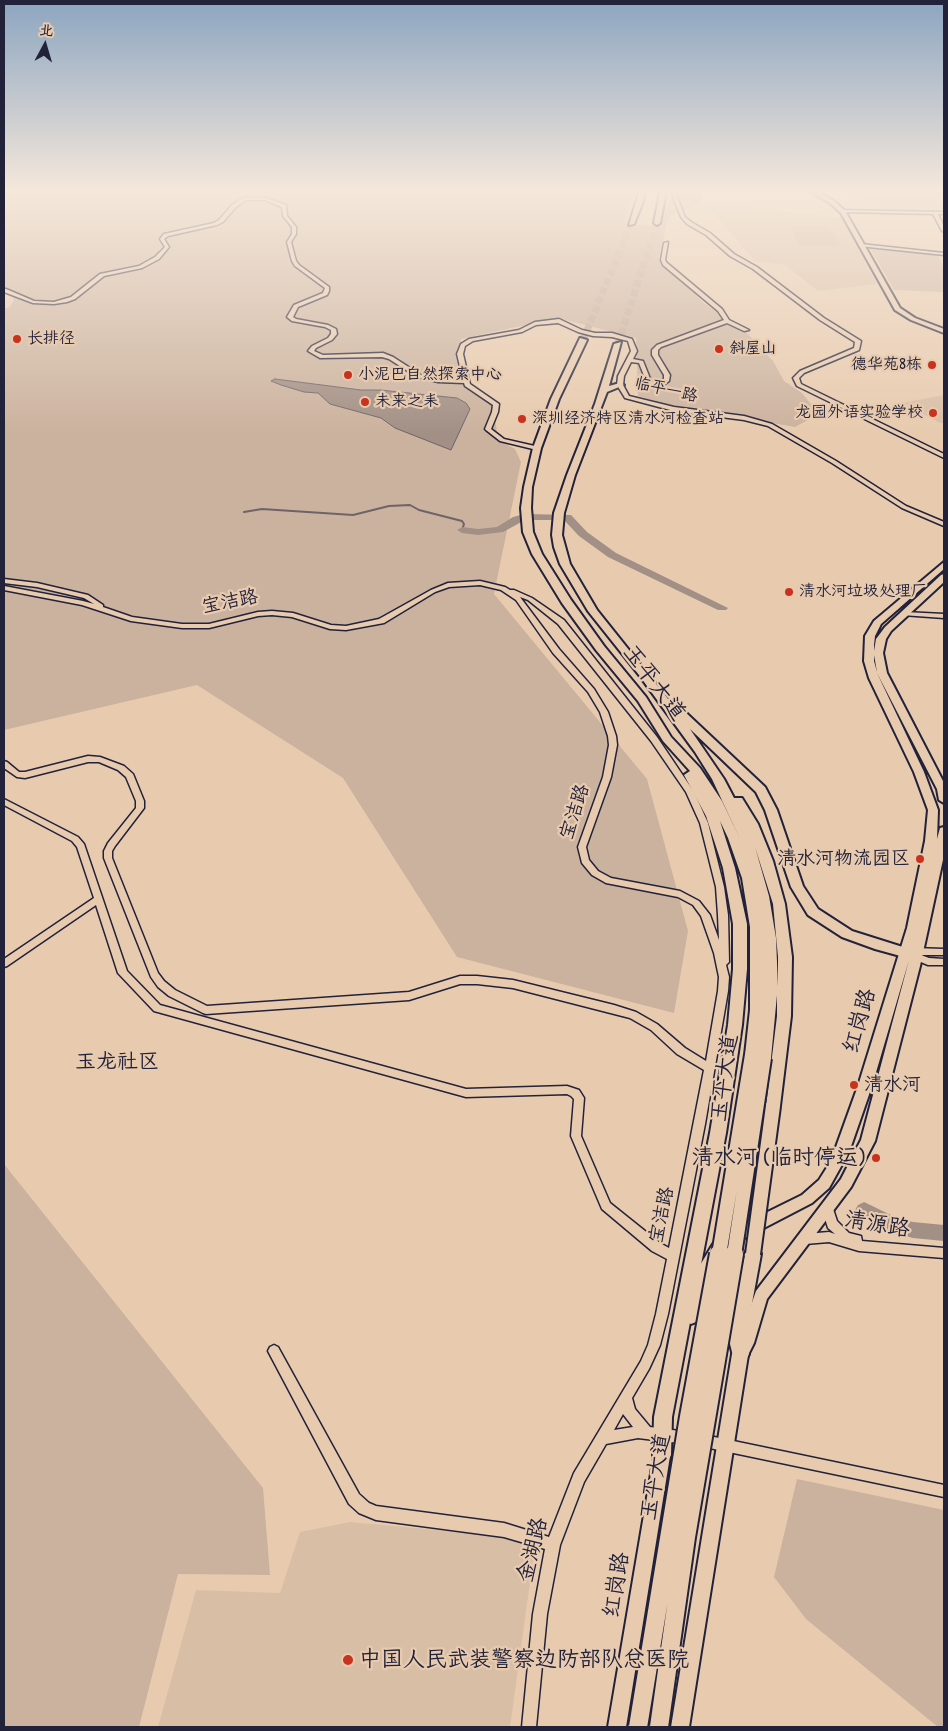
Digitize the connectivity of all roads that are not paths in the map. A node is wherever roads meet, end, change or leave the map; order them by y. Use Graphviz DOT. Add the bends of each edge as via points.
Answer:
graph roads {
  1 [pos="113,273"];
  2 [pos="307,273"];
  3 [pos="675,273"];
  4 [pos="761,273"];
  5 [pos="878,273"];
  6 [pos="4,290"];
  7 [pos="726,321"];
  8 [pos="746,330"];
  9 [pos="944,330"];
  10 [pos="583,340"];
  11 [pos="618,344"];
  12 [pos="631,360"];
  13 [pos="608,378"];
  14 [pos="465,381"];
  15 [pos="620,385"];
  16 [pos="604,390"];
  17 [pos="537,448"];
  18 [pos="944,456"];
  19 [pos="944,524"];
  20 [pos="944,565"];
  21 [pos="944,577"];
  22 [pos="4,581"];
  23 [pos="496,585"];
  24 [pos="4,588"];
  25 [pos="905,608"];
  26 [pos="107,611"];
  27 [pos="944,616"];
  28 [pos="643,673"];
  29 [pos="676,709"];
  30 [pos="667,739"];
  31 [pos="4,764"];
  32 [pos="944,800"];
  33 [pos="4,802"];
  34 [pos="944,831"];
  35 [pos="98,900"];
  36 [pos="944,952"];
  37 [pos="913,953"];
  38 [pos="944,962"];
  39 [pos="4,964"];
  40 [pos="724,977"];
  41 [pos="758,1057"];
  42 [pos="710,1068"];
  43 [pos="828,1209"];
  44 [pos="805,1239"];
  45 [pos="944,1248"];
  46 [pos="944,1253"];
  47 [pos="673,1256"];
  48 [pos="274,1351"];
  49 [pos="740,1354"];
  50 [pos="626,1398"];
  51 [pos="659,1434"];
  52 [pos="602,1438"];
  53 [pos="726,1445"];
  54 [pos="662,1455"];
  55 [pos="944,1491"];
  56 [pos="553,1545"];
  57 [pos="529,1727"];
  58 [pos="617,1727"];
  59 [pos="638,1727"];
  60 [pos="659,1727"];
  61 [pos="680,1727"];
  1 -- 6 [label="street" via="102,275 73,298 54,303 33,302"];
  2 -- 14 [label="street" via="327,290 325,294 296,306 290,317 326,326 333,329 334,334 311,351 322,357 383,355 419,376"];
  3 -- 7 [label="street" via="720,310"];
  4 -- 18 [label="street" via="858,341 857,348 851,352 805,370 796,378 797,383"];
  5 -- 9 [label="main road" via="897,309 913,319"];
  7 -- 8 [label="street"];
  7 -- 12 [label="street" via="655,350 656,359 667,375 667,380 660,385 649,382 641,362"];
  10 -- 17 [label="highway" via="564,378"];
  11 -- 13 [label="highway"];
  12 -- 14 [label="street, 临平一路" via="634,352 630,340 580,331 559,321 547,322 520,331 471,340 464,345 460,354"];
  12 -- 15 [label="street, 临平一路" via="621,376"];
  13 -- 15 [label="highway"];
  13 -- 16 [label="highway"];
  14 -- 17 [label="street" via="496,404 488,429 502,440"];
  15 -- 16 [label="highway"];
  15 -- 19 [label="street, 临平一路" via="627,397 641,402 770,425 904,507"];
  16 -- 28 [label="highway, 玉平大道" via="559,513 558,541 565,564 593,611"];
  17 -- 30 [label="highway, 玉平大道" via="526,508 528,532 537,554 600,648 642,699"];
  20 -- 25 [label="main road, 红岗路"];
  21 -- 25 [label="main road, 红岗路"];
  22 -- 26 [label="street, 宝洁路" via="86,596"];
  23 -- 26 [label="street, 宝洁路" via="448,585 381,621 346,628 272,613 214,626 193,627 131,619"];
  23 -- 40 [label="street" via="530,599 561,622 654,738 690,792 704,823 720,887 725,942"];
  23 -- 40 [label="street, 宝洁路" via="518,599 556,651 591,691 604,712 612,736 614,745 607,777 582,847 584,861 609,881 670,890 696,903 705,915 718,947"];
  24 -- 26 [label="street, 宝洁路" via="76,601"];
  25 -- 27 [label="street"];
  25 -- 32 [label="main road, 红岗路" via="883,635 878,648 879,662 942,789"];
  25 -- 37 [label="main road, 红岗路" via="877,623 870,636 868,652 874,678 919,772 933,810 931,841 913,928"];
  28 -- 29 [label="highway"];
  28 -- 41 [label="highway, 玉平大道" via="718,779 745,833 754,860 769,938 770,991"];
  29 -- 37 [label="highway" via="761,790 772,810 797,888 813,912 847,934"];
  29 -- 49 [label="highway, bridge" via="713,759 752,824 768,861 779,904 785,956 784,1016 752,1254 737,1336"];
  30 -- 41 [label="highway, 玉平大道" via="696,771 716,801 748,878 757,927"];
  30 -- 51 [label="highway" via="701,794 721,840 736,896 741,952 737,1009 721,1115"];
  31 -- 42 [label="street" via="17,774 25,775 88,759 100,760 121,768 130,776 140,808 111,845 108,858 154,974 172,993 206,1010 409,996 460,980 513,984 633,1015"];
  33 -- 35 [label="street" via="75,839 81,846"];
  34 -- 37 [label="main road, 红岗路"];
  35 -- 39 [label="street"];
  35 -- 47 [label="street" via="123,973 157,1008 466,1093 567,1090 575,1093 579,1098 576,1136 606,1206 656,1247"];
  36 -- 37 [label="street"];
  37 -- 38 [label="street" via="928,961"];
  37 -- 43 [label="main road, 红岗路" via="868,1141"];
  37 -- 51 [label="main road, 红岗路" via="844,1146 830,1175 807,1199 735,1235 714,1253 704,1269"];
  40 -- 42 [label="street, 宝洁路" via="720,1020"];
  41 -- 59 [label="highway, 玉平大道, bridge" via="689,1417"];
  41 -- 60 [label="highway, 玉平大道, bridge" via="743,1202 686,1537"];
  42 -- 47 [label="street, 宝洁路"];
  43 -- 44 [label="main road, 红岗路"];
  43 -- 45 [label="street, 清源路" via="832,1224 846,1237"];
  44 -- 46 [label="street, 清源路" via="829,1237 859,1246"];
  44 -- 49 [label="main road, 红岗路" via="761,1296"];
  47 -- 50 [label="street, 宝洁路" via="654,1345"];
  48 -- 56 [label="street" via="354,1499 364,1508 376,1513 504,1530"];
  49 -- 53 [label="main road, 红岗路"];
  50 -- 51 [label="street" via="629,1412"];
  50 -- 52 [label="street, 金湖路"];
  51 -- 52 [label="street" via="628,1433"];
  51 -- 53 [label="street"];
  51 -- 54 [label="highway"];
  52 -- 56 [label="street, 金湖路" via="576,1486"];
  53 -- 55 [label="street"];
  53 -- 61 [label="main road, 红岗路"];
  54 -- 58 [label="main road, 红岗路"];
  56 -- 57 [label="street, 金湖路" via="540,1614"];
}
